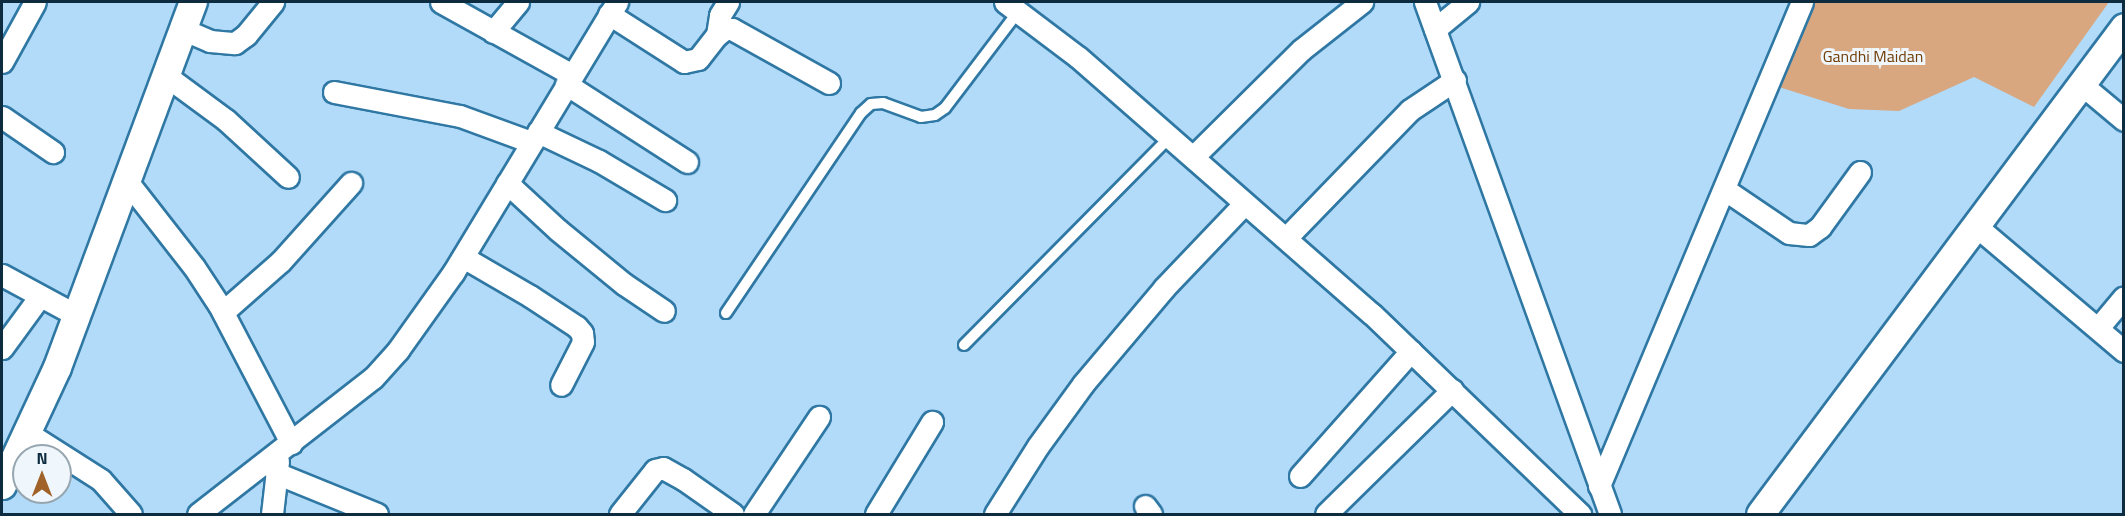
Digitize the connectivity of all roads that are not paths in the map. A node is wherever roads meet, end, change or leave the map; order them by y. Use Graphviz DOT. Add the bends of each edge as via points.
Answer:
graph roads {
  1 [pos="35,2"];
  2 [pos="193,2"];
  3 [pos="273,2"];
  4 [pos="441,2"];
  5 [pos="518,2"];
  6 [pos="728,2"];
  7 [pos="1362,2"];
  8 [pos="1425,2"];
  9 [pos="1468,2"];
  10 [pos="1802,2"];
  11 [pos="1011,7"];
  12 [pos="613,8"];
  13 [pos="2124,27"];
  14 [pos="1436,28"];
  15 [pos="182,29"];
  16 [pos="492,32"];
  17 [pos="717,35"];
  18 [pos="2,62"];
  19 [pos="165,75"];
  20 [pos="569,80"];
  21 [pos="1455,80"];
  22 [pos="829,83"];
  23 [pos="2081,84"];
  24 [pos="334,92"];
  25 [pos="2,117"];
  26 [pos="2124,120"];
  27 [pos="535,137"];
  28 [pos="1170,137"];
  29 [pos="53,152"];
  30 [pos="1193,157"];
  31 [pos="687,162"];
  32 [pos="1860,172"];
  33 [pos="288,177"];
  34 [pos="126,180"];
  35 [pos="351,183"];
  36 [pos="507,183"];
  37 [pos="1724,189"];
  38 [pos="665,200"];
  39 [pos="1245,203"];
  40 [pos="1976,226"];
  41 [pos="1286,238"];
  42 [pos="463,257"];
  43 [pos="2,275"];
  44 [pos="40,296"];
  45 [pos="2124,297"];
  46 [pos="664,311"];
  47 [pos="223,312"];
  48 [pos="726,313"];
  49 [pos="76,315"];
  50 [pos="2098,328"];
  51 [pos="964,345"];
  52 [pos="2,348"];
  53 [pos="1411,351"];
  54 [pos="2124,351"];
  55 [pos="561,385"];
  56 [pos="1452,390"];
  57 [pos="819,417"];
  58 [pos="932,422"];
  59 [pos="26,432"];
  60 [pos="282,456"];
  61 [pos="1300,476"];
  62 [pos="2,485"];
  63 [pos="1599,486"];
  64 [pos="131,514"];
  65 [pos="198,514"];
  66 [pos="272,514"];
  67 [pos="377,514"];
  68 [pos="620,514"];
  69 [pos="733,514"];
  70 [pos="754,514"];
  71 [pos="876,514"];
  72 [pos="995,514"];
  73 [pos="1326,514"];
  74 [pos="1580,514"];
  75 [pos="1610,514"];
  76 [pos="1760,514"];
  1 -- 18 [label="street"];
  2 -- 15 [label="street"];
  3 -- 15 [label="street" via="235,43 210,41"];
  4 -- 16 [label="street"];
  5 -- 16 [label="street"];
  6 -- 17 [label="street" via="720,15"];
  7 -- 30 [label="street" via="1301,50"];
  8 -- 14 [label="street"];
  9 -- 14 [label="street"];
  10 -- 37 [label="street"];
  11 -- 28 [label="street" via="1078,57"];
  11 -- 48 [label="lane" via="945,108 935,115 921,117 883,103 871,104 861,113"];
  12 -- 17 [label="street" via="684,62 698,59"];
  12 -- 20 [label="street"];
  13 -- 23 [label="street"];
  14 -- 21 [label="street"];
  15 -- 19 [label="street"];
  16 -- 20 [label="street"];
  17 -- 22 [label="street" via="732,29"];
  19 -- 33 [label="street" via="226,120"];
  19 -- 34 [label="street"];
  20 -- 27 [label="street"];
  20 -- 31 [label="street"];
  21 -- 41 [label="street" via="1410,110"];
  21 -- 63 [label="street"];
  23 -- 26 [label="street"];
  23 -- 40 [label="street"];
  24 -- 27 [label="street" via="460,116"];
  25 -- 29 [label="street"];
  27 -- 36 [label="street"];
  27 -- 38 [label="street" via="599,161"];
  28 -- 30 [label="street"];
  28 -- 51 [label="lane"];
  30 -- 39 [label="street"];
  32 -- 37 [label="street" via="1820,227 1809,235 1789,233"];
  34 -- 47 [label="street" via="194,267"];
  34 -- 49 [label="street"];
  35 -- 47 [label="street" via="281,261"];
  36 -- 42 [label="street"];
  36 -- 46 [label="street" via="624,284"];
  37 -- 63 [label="street"];
  39 -- 41 [label="street"];
  39 -- 72 [label="street" via="1164,288 1083,384"];
  40 -- 50 [label="street"];
  40 -- 76 [label="street"];
  41 -- 53 [label="street"];
  42 -- 55 [label="street" via="582,333 583,342"];
  42 -- 60 [label="street" via="398,351 373,378"];
  43 -- 44 [label="street"];
  44 -- 49 [label="street"];
  44 -- 52 [label="street"];
  45 -- 50 [label="street"];
  47 -- 60 [label="street"];
  49 -- 59 [label="street"];
  50 -- 54 [label="street"];
  53 -- 56 [label="street"];
  53 -- 61 [label="street"];
  56 -- 73 [label="street"];
  56 -- 74 [label="street"];
  57 -- 70 [label="street"];
  58 -- 71 [label="street"];
  59 -- 62 [label="street"];
  59 -- 64 [label="street" via="101,480"];
  60 -- 65 [label="street"];
  60 -- 66 [label="street"];
  60 -- 67 [label="street"];
  63 -- 75 [label="street"];
  68 -- 69 [label="street" via="655,470 663,468"];
}
